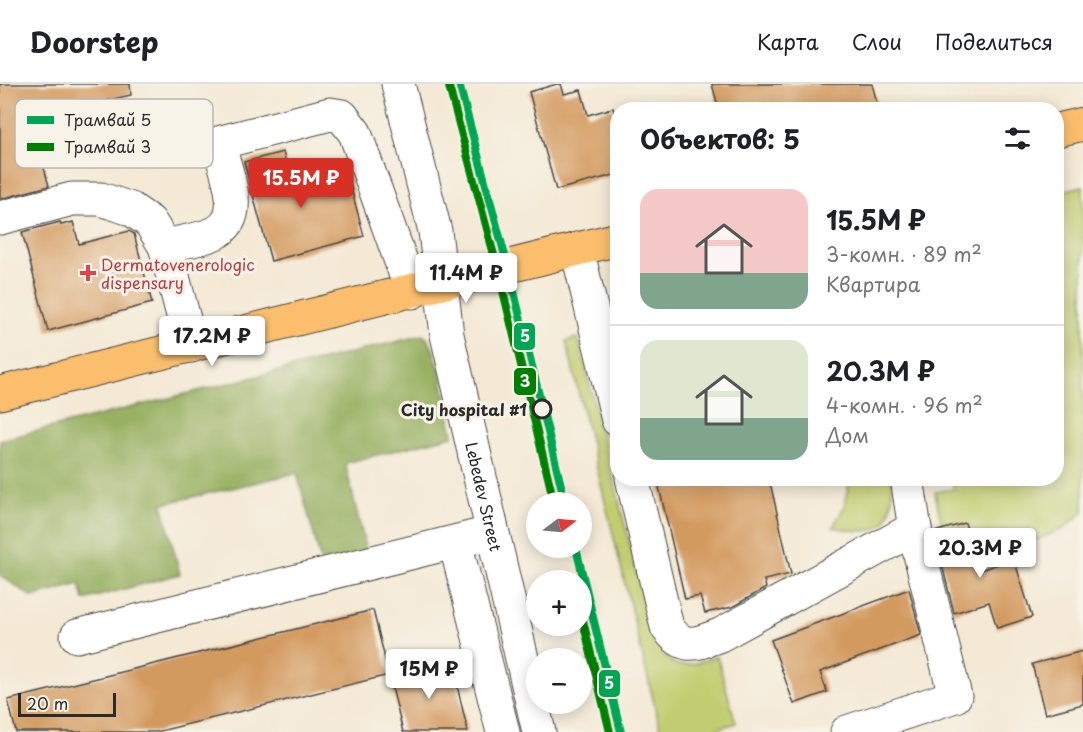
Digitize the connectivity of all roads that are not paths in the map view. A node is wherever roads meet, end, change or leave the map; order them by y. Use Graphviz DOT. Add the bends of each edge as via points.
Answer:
graph roads {
  1 [pos="398,84"];
  2 [pos="1083,124"];
  3 [pos="1064,129"];
  4 [pos="0,218"];
  5 [pos="610,241"];
  6 [pos="165,246"];
  7 [pos="577,249"];
  8 [pos="427,288"];
  9 [pos="191,346"];
  10 [pos="610,387"];
  11 [pos="0,393"];
  12 [pos="634,486"];
  13 [pos="908,486"];
  14 [pos="915,528"];
  15 [pos="490,533"];
  16 [pos="455,542"];
  17 [pos="77,636"];
  18 [pos="503,732"];
  19 [pos="539,732"];
  20 [pos="847,732"];
  1 -- 8 [label="street, Lebedev Street" via="435,231"];
  2 -- 3 [label="main road"];
  4 -- 6 [label="street" via="72,199 101,199 131,209 150,222"];
  5 -- 7 [label="main road"];
  6 -- 8 [label="street" via="213,234 224,228 232,216 232,200 218,143 330,114 349,123 355,133"];
  6 -- 9 [label="street"];
  7 -- 8 [label="main road"];
  7 -- 10 [label="street"];
  8 -- 9 [label="main road"];
  8 -- 15 [label="street, Lebedev Street" via="447,336"];
  9 -- 11 [label="main road"];
  12 -- 14 [label="street" via="667,627 676,640 687,644 720,635"];
  13 -- 14 [label="street"];
  14 -- 20 [label="street" via="955,696"];
  15 -- 16 [label="street"];
  15 -- 19 [label="street, Lebedev Street"];
  16 -- 17 [label="street"];
  16 -- 18 [label="street"];
}
